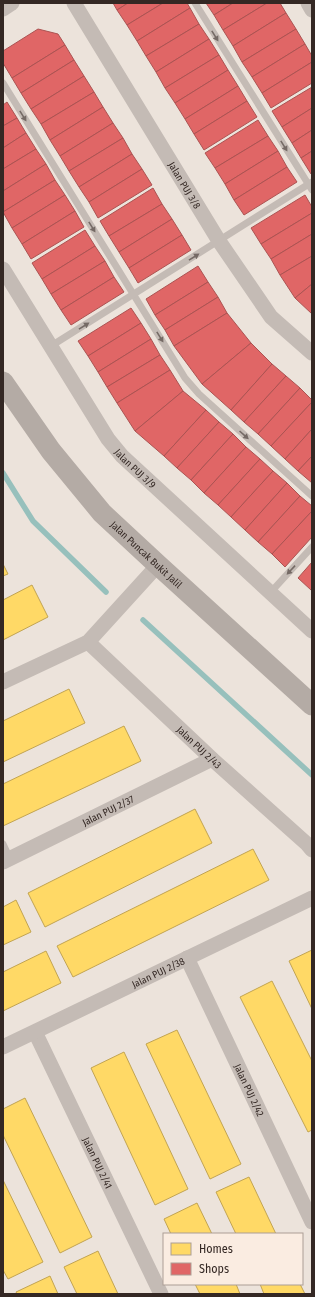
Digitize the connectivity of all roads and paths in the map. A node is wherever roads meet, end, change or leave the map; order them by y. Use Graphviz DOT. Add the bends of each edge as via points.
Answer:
graph roads {
  1 [pos="12,3"];
  2 [pos="74,3"];
  3 [pos="195,3"];
  4 [pos="308,3"];
  5 [pos="3,9"];
  6 [pos="312,10"];
  7 [pos="3,83"];
  8 [pos="311,186"];
  9 [pos="219,241"];
  10 [pos="3,269"];
  11 [pos="134,295"];
  12 [pos="51,346"];
  13 [pos="312,353"];
  14 [pos="3,382"];
  15 [pos="312,496"];
  16 [pos="312,547"];
  17 [pos="158,566"];
  18 [pos="270,593"];
  19 [pos="312,631"];
  20 [pos="88,642"];
  21 [pos="3,682"];
  22 [pos="312,705"];
  23 [pos="212,759"];
  24 [pos="3,844"];
  25 [pos="312,850"];
  26 [pos="6,860"];
  27 [pos="312,898"];
  28 [pos="187,958"];
  29 [pos="35,1032"];
  30 [pos="3,1047"];
  31 [pos="312,1222"];
  32 [pos="161,1294"];
  1 -- 5 [label="street"];
  2 -- 9 [label="street, Jalan PUJ 3/8"];
  3 -- 8 [label="lane, one-way"];
  4 -- 6 [label="street"];
  7 -- 11 [label="lane, one-way"];
  8 -- 9 [label="lane"];
  11 -- 9 [label="lane, one-way"];
  9 -- 13 [label="street, Jalan PUJ 3/8" via="271,316"];
  10 -- 12 [label="street, Jalan PUJ 3/9"];
  12 -- 11 [label="lane, one-way"];
  11 -- 15 [label="lane, one-way" via="185,378 199,394"];
  12 -- 18 [label="street, Jalan PUJ 3/9" via="108,439 122,456"];
  14 -- 17 [label="street, Jalan Puncak Bukit Jalil" via="51,451 102,513"];
  16 -- 18 [label="lane, one-way"];
  17 -- 20 [label="street"];
  17 -- 22 [label="street, Jalan Puncak Bukit Jalil"];
  18 -- 19 [label="street, Jalan PUJ 3/9"];
  20 -- 21 [label="street"];
  20 -- 23 [label="street, Jalan PUJ 2/43"];
  23 -- 25 [label="street, Jalan PUJ 2/43"];
  23 -- 26 [label="street, Jalan PUJ 2/37"];
  24 -- 26 [label="lane"];
  27 -- 28 [label="street, Jalan PUJ 2/38"];
  28 -- 29 [label="street, Jalan PUJ 2/38"];
  28 -- 31 [label="street, Jalan PUJ 2/42"];
  29 -- 30 [label="street, Jalan PUJ 2/38"];
  29 -- 32 [label="street, Jalan PUJ 2/41"];
}
